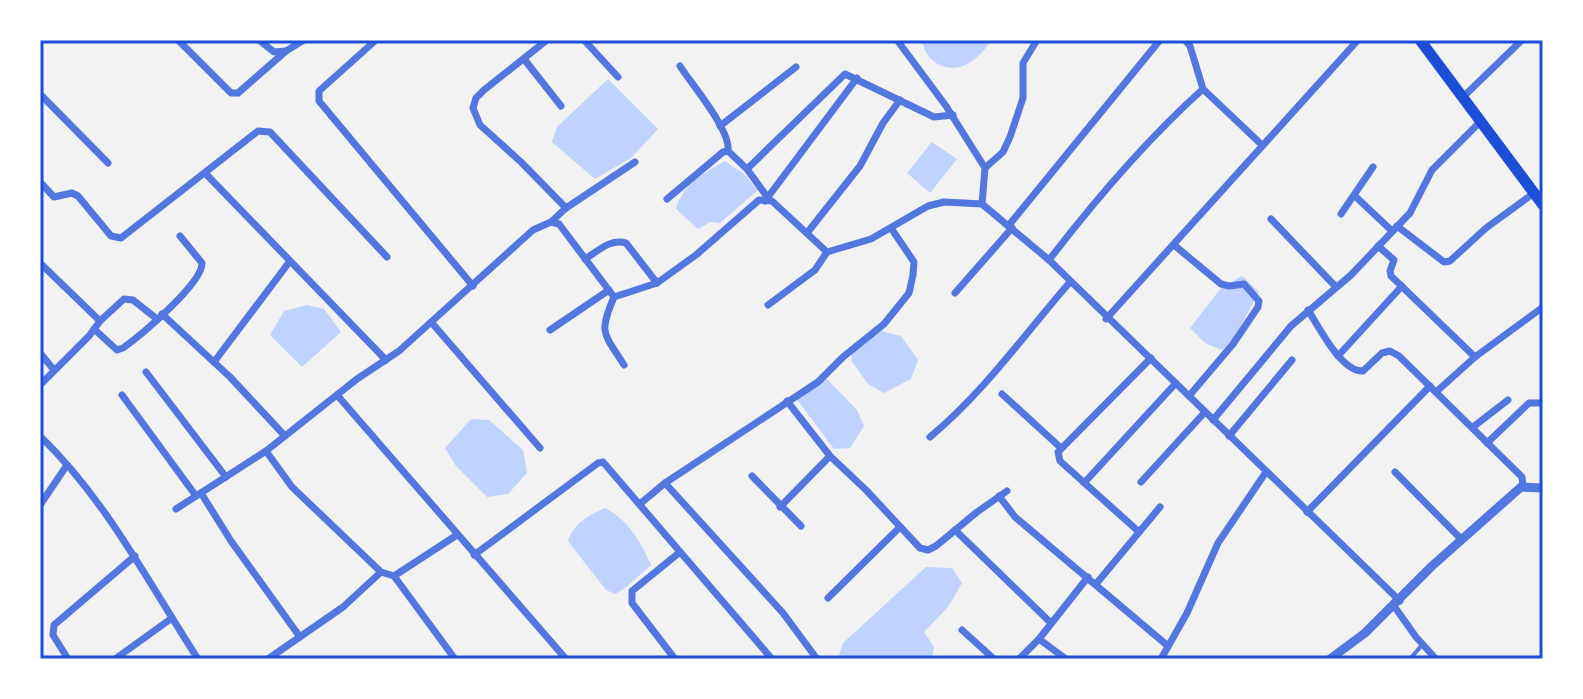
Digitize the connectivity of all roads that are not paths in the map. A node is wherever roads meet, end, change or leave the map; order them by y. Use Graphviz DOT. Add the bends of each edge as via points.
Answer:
graph roads {
  1 [pos="178,40"];
  2 [pos="259,40"];
  3 [pos="304,40"];
  4 [pos="376,40"];
  5 [pos="547,40"];
  6 [pos="584,40"];
  7 [pos="897,40"];
  8 [pos="1037,40"];
  9 [pos="1160,40"];
  10 [pos="1358,40"];
  11 [pos="1420,40"];
  12 [pos="1522,40"];
  13 [pos="1190,42"];
  14 [pos="286,51"];
  15 [pos="524,59"];
  16 [pos="680,66"];
  17 [pos="796,67"];
  18 [pos="618,77"];
  19 [pos="857,78"];
  20 [pos="1203,89"];
  21 [pos="40,94"];
  22 [pos="1463,97"];
  23 [pos="900,100"];
  24 [pos="561,106"];
  25 [pos="953,115"];
  26 [pos="1481,121"];
  27 [pos="720,126"];
  28 [pos="1262,145"];
  29 [pos="728,151"];
  30 [pos="635,162"];
  31 [pos="108,163"];
  32 [pos="1373,167"];
  33 [pos="985,168"];
  34 [pos="747,169"];
  35 [pos="205,173"];
  36 [pos="40,182"];
  37 [pos="1534,193"];
  38 [pos="1355,196"];
  39 [pos="667,199"];
  40 [pos="766,199"];
  41 [pos="982,204"];
  42 [pos="1543,205"];
  43 [pos="566,208"];
  44 [pos="1341,214"];
  45 [pos="1271,219"];
  46 [pos="551,222"];
  47 [pos="1010,227"];
  48 [pos="891,228"];
  49 [pos="1395,229"];
  50 [pos="807,233"];
  51 [pos="180,236"];
  52 [pos="1174,245"];
  53 [pos="1378,246"];
  54 [pos="827,252"];
  55 [pos="387,257"];
  56 [pos="585,259"];
  57 [pos="1049,260"];
  58 [pos="290,261"];
  59 [pos="40,263"];
  60 [pos="1070,282"];
  61 [pos="657,283"];
  62 [pos="473,286"];
  63 [pos="1402,286"];
  64 [pos="1336,287"];
  65 [pos="955,293"];
  66 [pos="612,294"];
  67 [pos="768,305"];
  68 [pos="1543,307"];
  69 [pos="1308,310"];
  70 [pos="160,316"];
  71 [pos="1106,319"];
  72 [pos="100,321"];
  73 [pos="432,323"];
  74 [pos="94,329"];
  75 [pos="550,330"];
  76 [pos="40,353"];
  77 [pos="1338,356"];
  78 [pos="1475,357"];
  79 [pos="1151,358"];
  80 [pos="386,360"];
  81 [pos="1292,360"];
  82 [pos="214,362"];
  83 [pos="624,365"];
  84 [pos="54,370"];
  85 [pos="146,372"];
  86 [pos="1176,383"];
  87 [pos="40,385"];
  88 [pos="1433,389"];
  89 [pos="1002,394"];
  90 [pos="122,395"];
  91 [pos="337,395"];
  92 [pos="1189,396"];
  93 [pos="1508,400"];
  94 [pos="787,401"];
  95 [pos="1543,403"];
  96 [pos="1205,412"];
  97 [pos="1213,420"];
  98 [pos="1473,427"];
  99 [pos="40,436"];
  100 [pos="285,436"];
  101 [pos="1229,436"];
  102 [pos="930,437"];
  103 [pos="1487,443"];
  104 [pos="540,448"];
  105 [pos="1061,448"];
  106 [pos="266,451"];
  107 [pos="830,456"];
  108 [pos="67,465"];
  109 [pos="1266,472"];
  110 [pos="1395,472"];
  111 [pos="752,476"];
  112 [pos="226,477"];
  113 [pos="1141,482"];
  114 [pos="665,483"];
  115 [pos="1084,483"];
  116 [pos="1523,487"];
  117 [pos="1543,488"];
  118 [pos="1007,491"];
  119 [pos="199,495"];
  120 [pos="999,496"];
  121 [pos="641,503"];
  122 [pos="40,505"];
  123 [pos="780,507"];
  124 [pos="1160,507"];
  125 [pos="176,509"];
  126 [pos="1307,512"];
  127 [pos="801,526"];
  128 [pos="900,527"];
  129 [pos="955,530"];
  130 [pos="1138,531"];
  131 [pos="457,535"];
  132 [pos="1462,540"];
  133 [pos="680,552"];
  134 [pos="474,555"];
  135 [pos="135,556"];
  136 [pos="381,572"];
  137 [pos="394,576"];
  138 [pos="1088,577"];
  139 [pos="1096,584"];
  140 [pos="828,598"];
  141 [pos="1397,603"];
  142 [pos="172,618"];
  143 [pos="1051,623"];
  144 [pos="962,630"];
  145 [pos="300,637"];
  146 [pos="1039,639"];
  147 [pos="1422,645"];
  148 [pos="1168,646"];
  149 [pos="68,659"];
  150 [pos="115,659"];
  151 [pos="198,659"];
  152 [pos="268,659"];
  153 [pos="455,659"];
  154 [pos="566,659"];
  155 [pos="675,659"];
  156 [pos="772,659"];
  157 [pos="817,659"];
  158 [pos="994,659"];
  159 [pos="1019,659"];
  160 [pos="1066,659"];
  161 [pos="1161,659"];
  162 [pos="1330,659"];
  163 [pos="1410,659"];
  164 [pos="1436,659"];
  1 -- 14 [label="street" via="231,93 238,93"];
  2 -- 14 [label="street" via="274,52"];
  3 -- 14 [label="street"];
  4 -- 62 [label="street" via="319,91 319,101"];
  5 -- 15 [label="street"];
  6 -- 18 [label="street"];
  7 -- 25 [label="street"];
  8 -- 33 [label="street" via="1023,63 1023,98 1010,137"];
  9 -- 47 [label="street"];
  10 -- 28 [label="street"];
  11 -- 22 [label="main road"];
  12 -- 22 [label="street"];
  13 -- 20 [label="street"];
  15 -- 24 [label="street"];
  15 -- 43 [label="street" via="476,98 474,116"];
  16 -- 27 [label="street"];
  17 -- 27 [label="street"];
  19 -- 23 [label="street"];
  19 -- 34 [label="street" via="842,76"];
  19 -- 40 [label="street"];
  20 -- 28 [label="street"];
  20 -- 57 [label="street" via="1101,193"];
  21 -- 31 [label="street"];
  22 -- 26 [label="main road"];
  23 -- 25 [label="street" via="934,117"];
  23 -- 50 [label="street" via="860,166"];
  25 -- 33 [label="street"];
  26 -- 37 [label="main road"];
  26 -- 49 [label="street" via="1432,170 1410,213"];
  27 -- 29 [label="street" via="729,141"];
  28 -- 52 [label="street"];
  29 -- 34 [label="street"];
  29 -- 39 [label="street"];
  30 -- 43 [label="street"];
  32 -- 38 [label="street"];
  33 -- 41 [label="street"];
  34 -- 40 [label="street"];
  35 -- 36 [label="street" via="115,239 78,196 54,197"];
  35 -- 55 [label="street" via="258,131 270,132"];
  35 -- 58 [label="street"];
  37 -- 42 [label="main road"];
  37 -- 49 [label="street" via="1450,261"];
  38 -- 44 [label="street"];
  38 -- 49 [label="street"];
  40 -- 50 [label="street"];
  40 -- 61 [label="street"];
  41 -- 47 [label="street"];
  41 -- 48 [label="street" via="928,206"];
  43 -- 46 [label="street"];
  45 -- 64 [label="street"];
  46 -- 56 [label="street" via="559,224"];
  46 -- 62 [label="street" via="533,230"];
  47 -- 57 [label="street"];
  47 -- 65 [label="street"];
  48 -- 54 [label="street"];
  48 -- 94 [label="street" via="914,262 909,293 884,324 818,382"];
  49 -- 53 [label="street"];
  50 -- 54 [label="street"];
  51 -- 70 [label="street" via="202,270"];
  52 -- 71 [label="street"];
  52 -- 92 [label="street" via="1221,284 1244,284 1259,301 1233,344"];
  53 -- 63 [label="street" via="1394,260 1390,274"];
  53 -- 64 [label="street"];
  54 -- 67 [label="street" via="815,270"];
  56 -- 61 [label="street" via="618,240"];
  56 -- 66 [label="street"];
  57 -- 60 [label="street"];
  58 -- 80 [label="street"];
  58 -- 82 [label="street"];
  59 -- 72 [label="street"];
  60 -- 71 [label="street"];
  60 -- 102 [label="street" via="987,384"];
  61 -- 66 [label="street"];
  62 -- 73 [label="street"];
  63 -- 77 [label="street"];
  63 -- 78 [label="street"];
  64 -- 69 [label="street"];
  66 -- 75 [label="street"];
  66 -- 83 [label="street" via="604,333"];
  68 -- 78 [label="street"];
  69 -- 77 [label="street"];
  69 -- 97 [label="street"];
  70 -- 72 [label="street" via="128,298"];
  70 -- 74 [label="street" via="117,350"];
  70 -- 82 [label="street"];
  71 -- 79 [label="street"];
  72 -- 74 [label="street"];
  73 -- 80 [label="street"];
  73 -- 104 [label="street"];
  74 -- 84 [label="street"];
  76 -- 84 [label="street"];
  77 -- 88 [label="street" via="1358,372 1390,351"];
  78 -- 88 [label="street"];
  79 -- 86 [label="street"];
  79 -- 105 [label="street"];
  80 -- 91 [label="street"];
  81 -- 101 [label="street"];
  82 -- 100 [label="street"];
  84 -- 87 [label="street"];
  85 -- 112 [label="street"];
  86 -- 92 [label="street"];
  86 -- 115 [label="street"];
  88 -- 98 [label="street"];
  88 -- 126 [label="street"];
  89 -- 105 [label="street"];
  90 -- 119 [label="street"];
  91 -- 100 [label="street"];
  91 -- 131 [label="street"];
  92 -- 96 [label="street"];
  93 -- 98 [label="street"];
  94 -- 107 [label="street"];
  94 -- 114 [label="street"];
  95 -- 103 [label="street" via="1529,403"];
  96 -- 97 [label="street"];
  96 -- 113 [label="street"];
  97 -- 101 [label="street"];
  98 -- 103 [label="street"];
  99 -- 108 [label="street"];
  100 -- 106 [label="street"];
  101 -- 109 [label="street"];
  103 -- 116 [label="street" via="1522,477"];
  105 -- 115 [label="street" via="1060,461"];
  106 -- 112 [label="street"];
  106 -- 136 [label="street" via="292,487"];
  107 -- 123 [label="street"];
  107 -- 128 [label="street"];
  108 -- 122 [label="street"];
  108 -- 135 [label="street" via="99,501"];
  109 -- 126 [label="street"];
  109 -- 148 [label="street" via="1218,543"];
  110 -- 132 [label="street"];
  111 -- 123 [label="street"];
  112 -- 119 [label="street"];
  114 -- 121 [label="street"];
  114 -- 157 [label="street" via="783,613"];
  115 -- 130 [label="street"];
  116 -- 117 [label="street"];
  116 -- 132 [label="street"];
  118 -- 120 [label="street"];
  119 -- 125 [label="street"];
  119 -- 145 [label="street"];
  120 -- 129 [label="street"];
  120 -- 138 [label="street" via="1015,517"];
  121 -- 133 [label="street"];
  121 -- 134 [label="street" via="609,467 598,463"];
  123 -- 127 [label="street"];
  124 -- 130 [label="street"];
  126 -- 141 [label="street"];
  128 -- 129 [label="street" via="928,550"];
  128 -- 140 [label="street"];
  129 -- 143 [label="street"];
  130 -- 139 [label="street"];
  131 -- 134 [label="street"];
  131 -- 137 [label="street"];
  132 -- 141 [label="street"];
  133 -- 155 [label="street" via="631,597"];
  133 -- 156 [label="street"];
  134 -- 154 [label="street"];
  135 -- 142 [label="street"];
  135 -- 149 [label="street" via="54,625 53,635"];
  136 -- 137 [label="street"];
  136 -- 145 [label="street"];
  137 -- 153 [label="street"];
  138 -- 139 [label="street"];
  138 -- 143 [label="street"];
  139 -- 148 [label="street"];
  141 -- 147 [label="street"];
  141 -- 162 [label="street"];
  142 -- 150 [label="street"];
  142 -- 151 [label="street"];
  143 -- 146 [label="street"];
  144 -- 158 [label="street"];
  145 -- 152 [label="street"];
  146 -- 159 [label="street"];
  146 -- 160 [label="street"];
  147 -- 163 [label="lane"];
  147 -- 164 [label="street"];
  148 -- 161 [label="street"];
}
